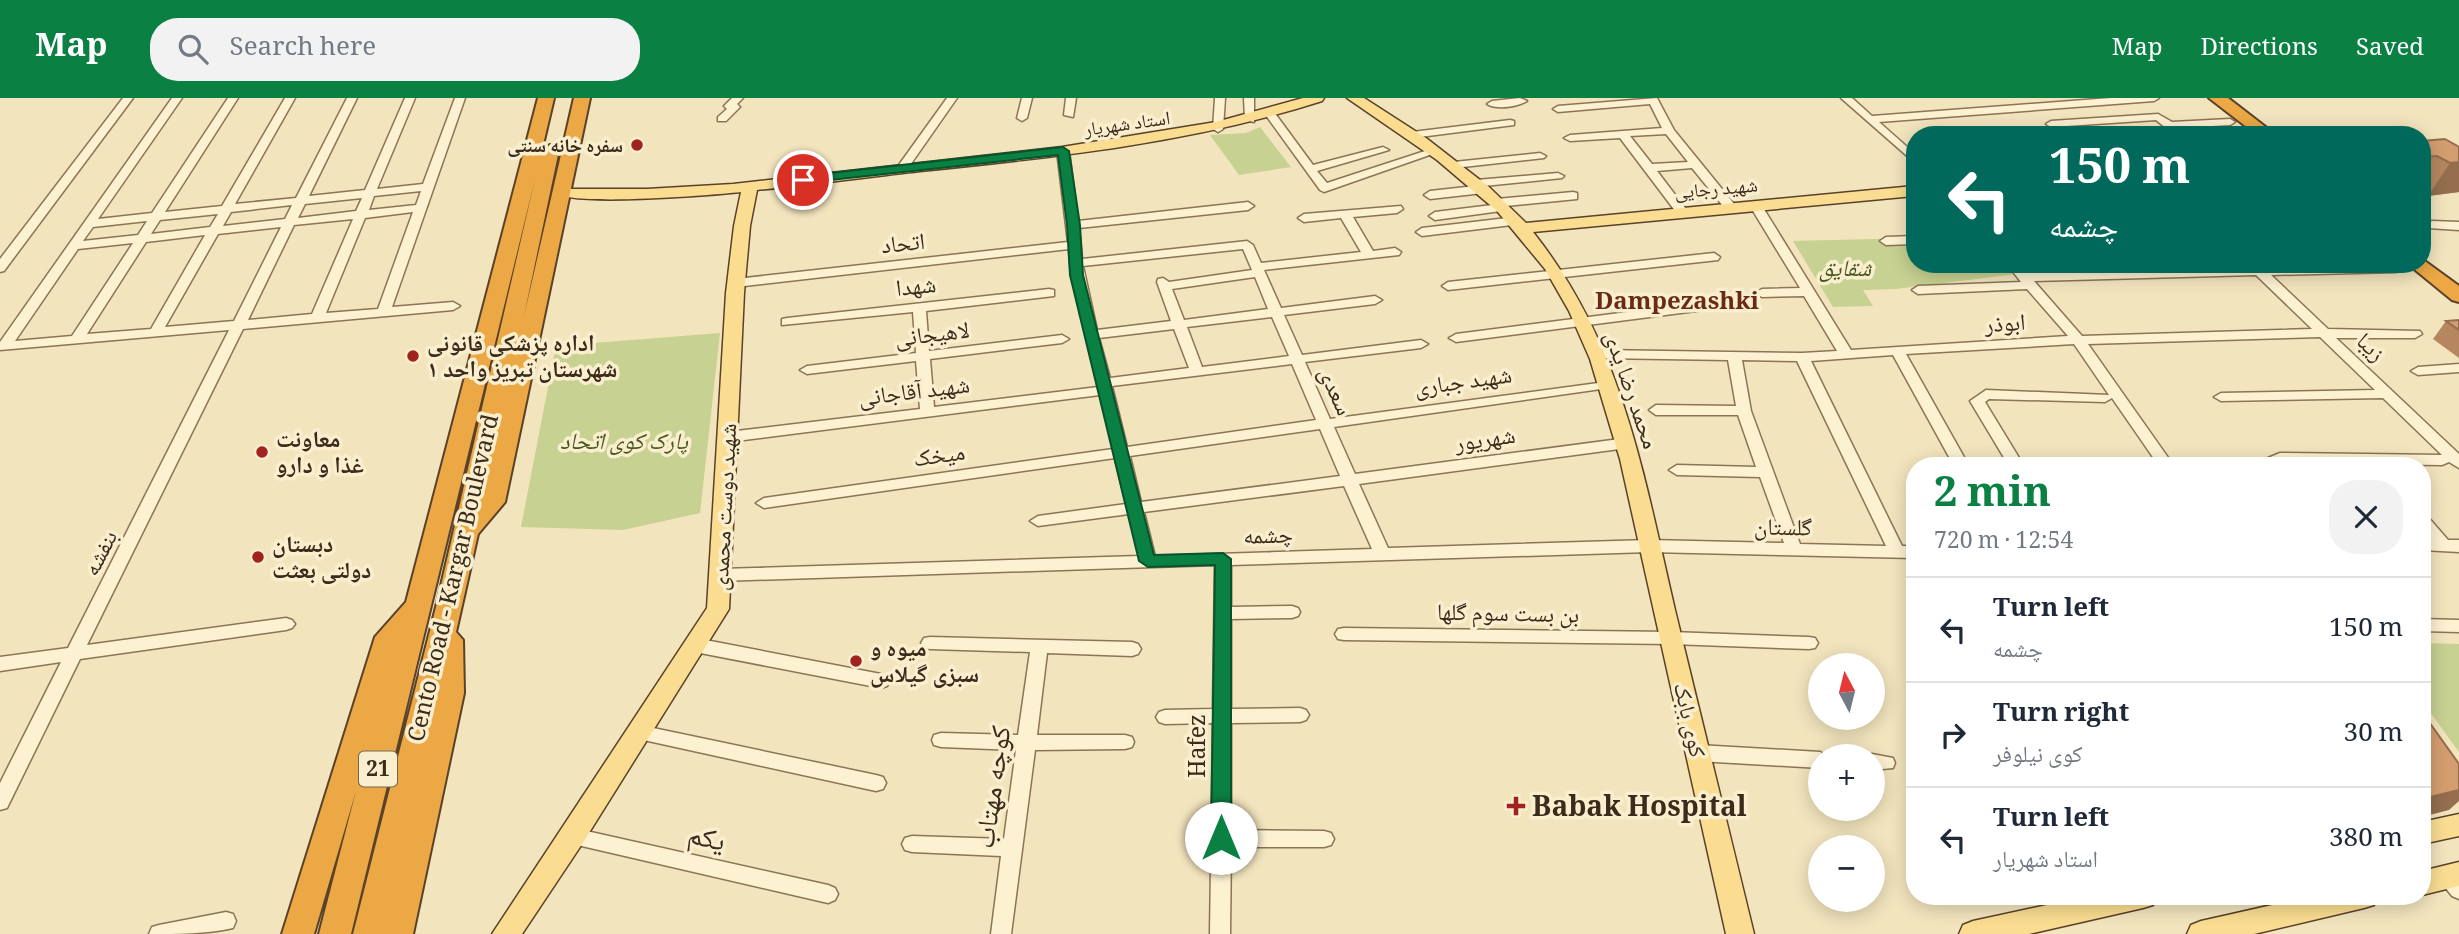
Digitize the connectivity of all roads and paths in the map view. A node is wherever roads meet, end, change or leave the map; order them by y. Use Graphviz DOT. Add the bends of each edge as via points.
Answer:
graph roads {
  1 [pos="128,98"];
  2 [pos="177,98"];
  3 [pos="233,98"];
  4 [pos="290,98"];
  5 [pos="352,98"];
  6 [pos="410,98"];
  7 [pos="460,98"];
  8 [pos="546,98"];
  9 [pos="562,98"];
  10 [pos="582,98"];
  11 [pos="738,98"];
  12 [pos="952,98"];
  13 [pos="1027,98"];
  14 [pos="1071,98"];
  15 [pos="1220,98"];
  16 [pos="1249,98"];
  17 [pos="1317,98"];
  18 [pos="1354,98"];
  19 [pos="1846,98"];
  20 [pos="2154,98"];
  21 [pos="2198,98"];
  22 [pos="2217,98"];
  23 [pos="1652,99"];
  24 [pos="1522,101"];
  25 [pos="2042,102"];
  26 [pos="1492,104"];
  27 [pos="1558,109"];
  28 [pos="1270,114"];
  29 [pos="1069,115"];
  30 [pos="1022,118"];
  31 [pos="722,119"];
  32 [pos="1869,119"];
  33 [pos="1250,120"];
  34 [pos="2230,121"];
  35 [pos="1510,123"];
  36 [pos="2051,124"];
  37 [pos="2171,125"];
  38 [pos="2236,126"];
  39 [pos="2256,126"];
  40 [pos="1218,128"];
  41 [pos="1669,131"];
  42 [pos="1631,133"];
  43 [pos="1412,135"];
  44 [pos="1570,138"];
  45 [pos="1383,150"];
  46 [pos="1063,151"];
  47 [pos="1435,151"];
  48 [pos="1906,152"];
  49 [pos="1540,156"];
  50 [pos="1454,165"];
  51 [pos="1689,165"];
  52 [pos="1649,168"];
  53 [pos="902,169"];
  54 [pos="1311,170"];
  55 [pos="1558,176"];
  56 [pos="750,186"];
  57 [pos="1479,186"];
  58 [pos="428,187"];
  59 [pos="561,192"];
  60 [pos="1906,192"];
  61 [pos="369,193"];
  62 [pos="1430,195"];
  63 [pos="1573,196"];
  64 [pos="301,201"];
  65 [pos="1499,205"];
  66 [pos="1248,206"];
  67 [pos="1756,206"];
  68 [pos="421,208"];
  69 [pos="1731,208"];
  70 [pos="226,209"];
  71 [pos="1397,209"];
  72 [pos="1683,213"];
  73 [pos="1345,214"];
  74 [pos="360,215"];
  75 [pos="158,216"];
  76 [pos="1435,216"];
  77 [pos="1304,218"];
  78 [pos="292,222"];
  79 [pos="89,224"];
  80 [pos="1073,225"];
  81 [pos="1519,225"];
  82 [pos="2432,225"];
  83 [pos="2459,226"];
  84 [pos="214,231"];
  85 [pos="1422,233"];
  86 [pos="143,239"];
  87 [pos="1906,241"];
  88 [pos="1886,242"];
  89 [pos="1075,245"];
  90 [pos="74,246"];
  91 [pos="1395,252"];
  92 [pos="1369,255"];
  93 [pos="1714,257"];
  94 [pos="2431,259"];
  95 [pos="1076,263"];
  96 [pos="0,268"];
  97 [pos="1258,270"];
  98 [pos="1556,273"];
  99 [pos="2020,273"];
  100 [pos="2167,273"];
  101 [pos="2260,273"];
  102 [pos="2430,273"];
  103 [pos="2027,281"];
  104 [pos="2459,281"];
  105 [pos="736,283"];
  106 [pos="1448,286"];
  107 [pos="1918,290"];
  108 [pos="1809,292"];
  109 [pos="1049,293"];
  110 [pos="1762,293"];
  111 [pos="2459,296"];
  112 [pos="1375,300"];
  113 [pos="1730,303"];
  114 [pos="453,306"];
  115 [pos="919,307"];
  116 [pos="1277,312"];
  117 [pos="383,313"];
  118 [pos="317,318"];
  119 [pos="787,322"];
  120 [pos="1179,324"];
  121 [pos="1583,324"];
  122 [pos="240,325"];
  123 [pos="156,332"];
  124 [pos="2322,332"];
  125 [pos="2415,334"];
  126 [pos="1092,335"];
  127 [pos="1456,338"];
  128 [pos="1062,339"];
  129 [pos="77,340"];
  130 [pos="2078,340"];
  131 [pos="1421,344"];
  132 [pos="2,346"];
  133 [pos="1898,352"];
  134 [pos="1599,354"];
  135 [pos="1846,355"];
  136 [pos="924,356"];
  137 [pos="1734,357"];
  138 [pos="1802,357"];
  139 [pos="1298,361"];
  140 [pos="2459,368"];
  141 [pos="807,370"];
  142 [pos="2418,371"];
  143 [pos="1197,372"];
  144 [pos="1608,384"];
  145 [pos="1104,386"];
  146 [pos="2387,394"];
  147 [pos="2221,397"];
  148 [pos="2105,398"];
  149 [pos="1656,410"];
  150 [pos="1744,411"];
  151 [pos="926,412"];
  152 [pos="1325,424"];
  153 [pos="727,437"];
  154 [pos="1627,443"];
  155 [pos="1121,453"];
  156 [pos="1957,457"];
  157 [pos="2011,457"];
  158 [pos="2161,457"];
  159 [pos="2431,460"];
  160 [pos="2442,460"];
  161 [pos="2459,463"];
  162 [pos="1677,470"];
  163 [pos="1766,472"];
  164 [pos="1350,481"];
  165 [pos="764,503"];
  166 [pos="1135,510"];
  167 [pos="1038,521"];
  168 [pos="2431,528"];
  169 [pos="465,533"];
  170 [pos="2431,544"];
  171 [pos="2451,545"];
  172 [pos="1649,546"];
  173 [pos="1794,550"];
  174 [pos="1906,552"];
  175 [pos="1382,554"];
  176 [pos="1223,559"];
  177 [pos="1148,561"];
  178 [pos="720,575"];
  179 [pos="420,604"];
  180 [pos="449,607"];
  181 [pos="1292,612"];
  182 [pos="1223,613"];
  183 [pos="286,624"];
  184 [pos="2431,625"];
  185 [pos="2459,626"];
  186 [pos="1344,634"];
  187 [pos="1671,638"];
  188 [pos="930,643"];
  189 [pos="1809,643"];
  190 [pos="695,645"];
  191 [pos="1039,647"];
  192 [pos="1132,649"];
  193 [pos="75,653"];
  194 [pos="0,664"];
  195 [pos="881,681"];
  196 [pos="1300,715"];
  197 [pos="1222,716"];
  198 [pos="1165,717"];
  199 [pos="639,732"];
  200 [pos="940,740"];
  201 [pos="1125,741"];
  202 [pos="1026,743"];
  203 [pos="1698,753"];
  204 [pos="1808,759"];
  205 [pos="876,783"];
  206 [pos="0,802"];
  207 [pos="2459,825"];
  208 [pos="2431,831"];
  209 [pos="573,835"];
  210 [pos="1221,838"];
  211 [pos="1324,839"];
  212 [pos="912,844"];
  213 [pos="1012,848"];
  214 [pos="828,894"];
  215 [pos="2080,905"];
  216 [pos="2325,905"];
  217 [pos="226,921"];
  218 [pos="159,934"];
  219 [pos="298,934"];
  220 [pos="335,934"];
  221 [pos="369,934"];
  222 [pos="397,934"];
  223 [pos="506,934"];
  224 [pos="1001,934"];
  225 [pos="1220,934"];
  226 [pos="1740,934"];
  227 [pos="1973,934"];
  228 [pos="2200,934"];
  1 -- 96 [label="street"];
  2 -- 79 [label="street"];
  3 -- 75 [label="street"];
  4 -- 70 [label="street"];
  5 -- 64 [label="street, بنفشه"];
  6 -- 61 [label="street"];
  7 -- 58 [label="street"];
  8 -- 179 [label="highway, Cento Road - Kargar Boulevard / 21"];
  9 -- 169 [label="highway, Cento Road - Kargar Boulevard / 21"];
  10 -- 59 [label="highway"];
  11 -- 31 [label="street"];
  12 -- 53 [label="street"];
  13 -- 30 [label="street"];
  14 -- 29 [label="street"];
  15 -- 40 [label="street"];
  16 -- 33 [label="street"];
  17 -- 28 [label="main road, استاد شهریار"];
  18 -- 43 [label="main road, محمد رضا یدی"];
  19 -- 32 [label="street"];
  20 -- 25 [label="street"];
  21 -- 34 [label="highway"];
  22 -- 39 [label="highway"];
  23 -- 27 [label="street"];
  23 -- 41 [label="street"];
  24 -- 26 [label="street"];
  25 -- 32 [label="street"];
  28 -- 33 [label="main road, استاد شهریار"];
  28 -- 54 [label="street"];
  32 -- 48 [label="street"];
  33 -- 40 [label="main road, استاد شهریار"];
  34 -- 37 [label="street"];
  34 -- 38 [label="highway"];
  35 -- 43 [label="street"];
  36 -- 37 [label="street" via="2158,117"];
  40 -- 46 [label="main road, استاد شهریار"];
  41 -- 42 [label="street"];
  41 -- 69 [label="street"];
  43 -- 47 [label="main road, محمد رضا یدی"];
  44 -- 52 [label="street" via="1623,134"];
  45 -- 54 [label="street"];
  46 -- 53 [label="main road, استاد شهریار"];
  46 -- 80 [label="street"];
  47 -- 50 [label="main road, محمد رضا یدی"];
  47 -- 54 [label="street" via="1324,188"];
  49 -- 50 [label="street"];
  50 -- 57 [label="main road, محمد رضا یدی"];
  51 -- 52 [label="street"];
  52 -- 72 [label="street"];
  53 -- 56 [label="main road, استاد شهریار"];
  55 -- 57 [label="street"];
  56 -- 59 [label="main road, استاد شهریار" via="623,196"];
  56 -- 105 [label="main road, شهید دوست محمدی"];
  57 -- 62 [label="street"];
  57 -- 65 [label="main road, محمد رضا یدی"];
  58 -- 61 [label="street"];
  58 -- 68 [label="street"];
  59 -- 169 [label="highway" via="493,502"];
  60 -- 67 [label="main road, شهید رجایی"];
  61 -- 64 [label="street"];
  61 -- 74 [label="street"];
  63 -- 65 [label="street"];
  64 -- 70 [label="street"];
  64 -- 78 [label="street, بنفشه"];
  65 -- 76 [label="street"];
  65 -- 81 [label="main road, محمد رضا یدی"];
  66 -- 80 [label="street"];
  67 -- 69 [label="main road, شهید رجایی"];
  67 -- 108 [label="street"];
  68 -- 74 [label="street"];
  68 -- 117 [label="street"];
  69 -- 72 [label="main road, شهید رجایی"];
  70 -- 75 [label="street"];
  70 -- 84 [label="street"];
  71 -- 73 [label="street"];
  72 -- 81 [label="main road, شهید رجایی"];
  73 -- 77 [label="street"];
  73 -- 92 [label="street"];
  74 -- 78 [label="street"];
  74 -- 118 [label="street"];
  75 -- 79 [label="street"];
  75 -- 86 [label="street"];
  78 -- 84 [label="street"];
  78 -- 122 [label="street, بنفشه"];
  79 -- 90 [label="street"];
  80 -- 89 [label="street"];
  81 -- 85 [label="street"];
  81 -- 98 [label="main road, محمد رضا یدی"];
  82 -- 83 [label="street"];
  84 -- 86 [label="street"];
  84 -- 123 [label="street"];
  86 -- 90 [label="street"];
  86 -- 129 [label="street"];
  87 -- 88 [label="street"];
  89 -- 95 [label="street"];
  89 -- 105 [label="street, اتحاد"];
  90 -- 132 [label="street"];
  91 -- 92 [label="street"];
  92 -- 97 [label="street"];
  93 -- 98 [label="street"];
  94 -- 104 [label="highway"];
  95 -- 97 [label="street, سعدی" via="1247,245"];
  95 -- 126 [label="street"];
  97 -- 116 [label="street, سعدی"];
  97 -- 120 [label="street" via="1164,284"];
  98 -- 106 [label="street"];
  98 -- 121 [label="main road, محمد رضا یدی"];
  99 -- 103 [label="street"];
  100 -- 103 [label="street"];
  101 -- 124 [label="street, زیبا"];
  102 -- 111 [label="highway"];
  103 -- 107 [label="street"];
  103 -- 130 [label="street"];
  105 -- 153 [label="main road, شهید دوست محمدی"];
  108 -- 110 [label="street"];
  108 -- 135 [label="street"];
  109 -- 115 [label="street, شهدا"];
  112 -- 116 [label="street"];
  113 -- 121 [label="street"];
  114 -- 117 [label="street"];
  115 -- 119 [label="street, شهدا"];
  115 -- 136 [label="street"];
  116 -- 120 [label="street"];
  116 -- 139 [label="street, سعدی"];
  117 -- 118 [label="street"];
  118 -- 122 [label="street"];
  120 -- 126 [label="street"];
  120 -- 143 [label="street"];
  121 -- 127 [label="street"];
  121 -- 134 [label="main road, محمد رضا یدی"];
  122 -- 123 [label="street"];
  122 -- 193 [label="street, بنفشه"];
  123 -- 129 [label="street"];
  124 -- 125 [label="street, ابوذر"];
  124 -- 130 [label="street, ابوذر"];
  124 -- 146 [label="street, زیبا"];
  126 -- 145 [label="street"];
  128 -- 136 [label="street, لاهیجانی"];
  129 -- 132 [label="street"];
  130 -- 133 [label="street, ابوذر"];
  130 -- 158 [label="street"];
  131 -- 139 [label="street, شهید آقاجانی"];
  133 -- 135 [label="street, ابوذر"];
  133 -- 156 [label="street"];
  134 -- 137 [label="street, ابوذر"];
  134 -- 144 [label="main road, محمد رضا یدی"];
  135 -- 138 [label="street, ابوذر"];
  136 -- 141 [label="street, لاهیجانی"];
  136 -- 151 [label="street"];
  137 -- 138 [label="street, ابوذر"];
  137 -- 150 [label="street"];
  138 -- 174 [label="street"];
  139 -- 143 [label="street, شهید آقاجانی"];
  139 -- 152 [label="street, سعدی"];
  140 -- 142 [label="street"];
  143 -- 145 [label="street, شهید آقاجانی"];
  144 -- 152 [label="street, شهید جباری"];
  144 -- 154 [label="main road, محمد رضا یدی"];
  145 -- 151 [label="street, شهید آقاجانی"];
  145 -- 155 [label="street"];
  146 -- 147 [label="street"];
  146 -- 161 [label="street, زیبا"];
  148 -- 157 [label="street" via="1980,397 1977,401"];
  149 -- 150 [label="street"];
  150 -- 163 [label="street"];
  151 -- 153 [label="street, شهید آقاجانی"];
  152 -- 155 [label="street"];
  152 -- 164 [label="street, سعدی"];
  153 -- 178 [label="main road, شهید دوست محمدی"];
  154 -- 164 [label="street, شهریور"];
  154 -- 172 [label="main road, محمد رضا یدی"];
  155 -- 165 [label="street, میخک"];
  155 -- 166 [label="street"];
  159 -- 160 [label="street"];
  162 -- 163 [label="street"];
  163 -- 173 [label="street"];
  164 -- 166 [label="street, شهریور"];
  164 -- 175 [label="street, سعدی"];
  166 -- 167 [label="street, شهریور"];
  166 -- 177 [label="street"];
  168 -- 171 [label="street"];
  169 -- 180 [label="highway, Cento Road - Kargar Boulevard / 21"];
  170 -- 171 [label="street"];
  172 -- 173 [label="street, گلستان"];
  172 -- 175 [label="street, چشمه"];
  172 -- 187 [label="main road, کوی بابک"];
  173 -- 174 [label="street, گلستان"];
  175 -- 176 [label="street, چشمه"];
  176 -- 177 [label="street, چشمه"];
  176 -- 182 [label="street, Hafez"];
  177 -- 178 [label="street, چشمه"];
  178 -- 190 [label="main road, شهید دوست محمدی" via="718,609"];
  179 -- 219 [label="highway" via="388,637"];
  179 -- 220 [label="highway, Cento Road - Kargar Boulevard / 21"];
  180 -- 221 [label="highway, Cento Road - Kargar Boulevard / 21"];
  180 -- 222 [label="highway, 21" via="450,693"];
  181 -- 182 [label="street"];
  182 -- 197 [label="street, Hafez"];
  183 -- 193 [label="street"];
  184 -- 185 [label="street"];
  186 -- 187 [label="street, بن بست سوم گلها"];
  187 -- 189 [label="street, بن بست سوم گلها"];
  187 -- 203 [label="main road, کوی بابک"];
  188 -- 191 [label="street"];
  190 -- 195 [label="street"];
  190 -- 199 [label="main road, شهید دوست محمدی"];
  191 -- 192 [label="street"];
  191 -- 202 [label="street, کوچه مهتاب"];
  193 -- 194 [label="street"];
  193 -- 206 [label="street, بنفشه"];
  196 -- 197 [label="street"];
  197 -- 198 [label="street"];
  197 -- 210 [label="street, Hafez"];
  199 -- 205 [label="street"];
  199 -- 209 [label="main road, شهید دوست محمدی"];
  200 -- 202 [label="street"];
  201 -- 202 [label="street"];
  202 -- 213 [label="street, کوچه مهتاب"];
  203 -- 204 [label="street"];
  203 -- 226 [label="main road, کوی بابک"];
  207 -- 208 [label="main road"];
  209 -- 214 [label="street, یکم"];
  209 -- 223 [label="main road, شهید دوست محمدی"];
  210 -- 211 [label="street"];
  210 -- 225 [label="street, Hafez"];
  212 -- 213 [label="street"];
  213 -- 224 [label="street, کوچه مهتاب"];
  215 -- 227 [label="main road"];
  216 -- 228 [label="main road"];
  217 -- 218 [label="street"];
}
